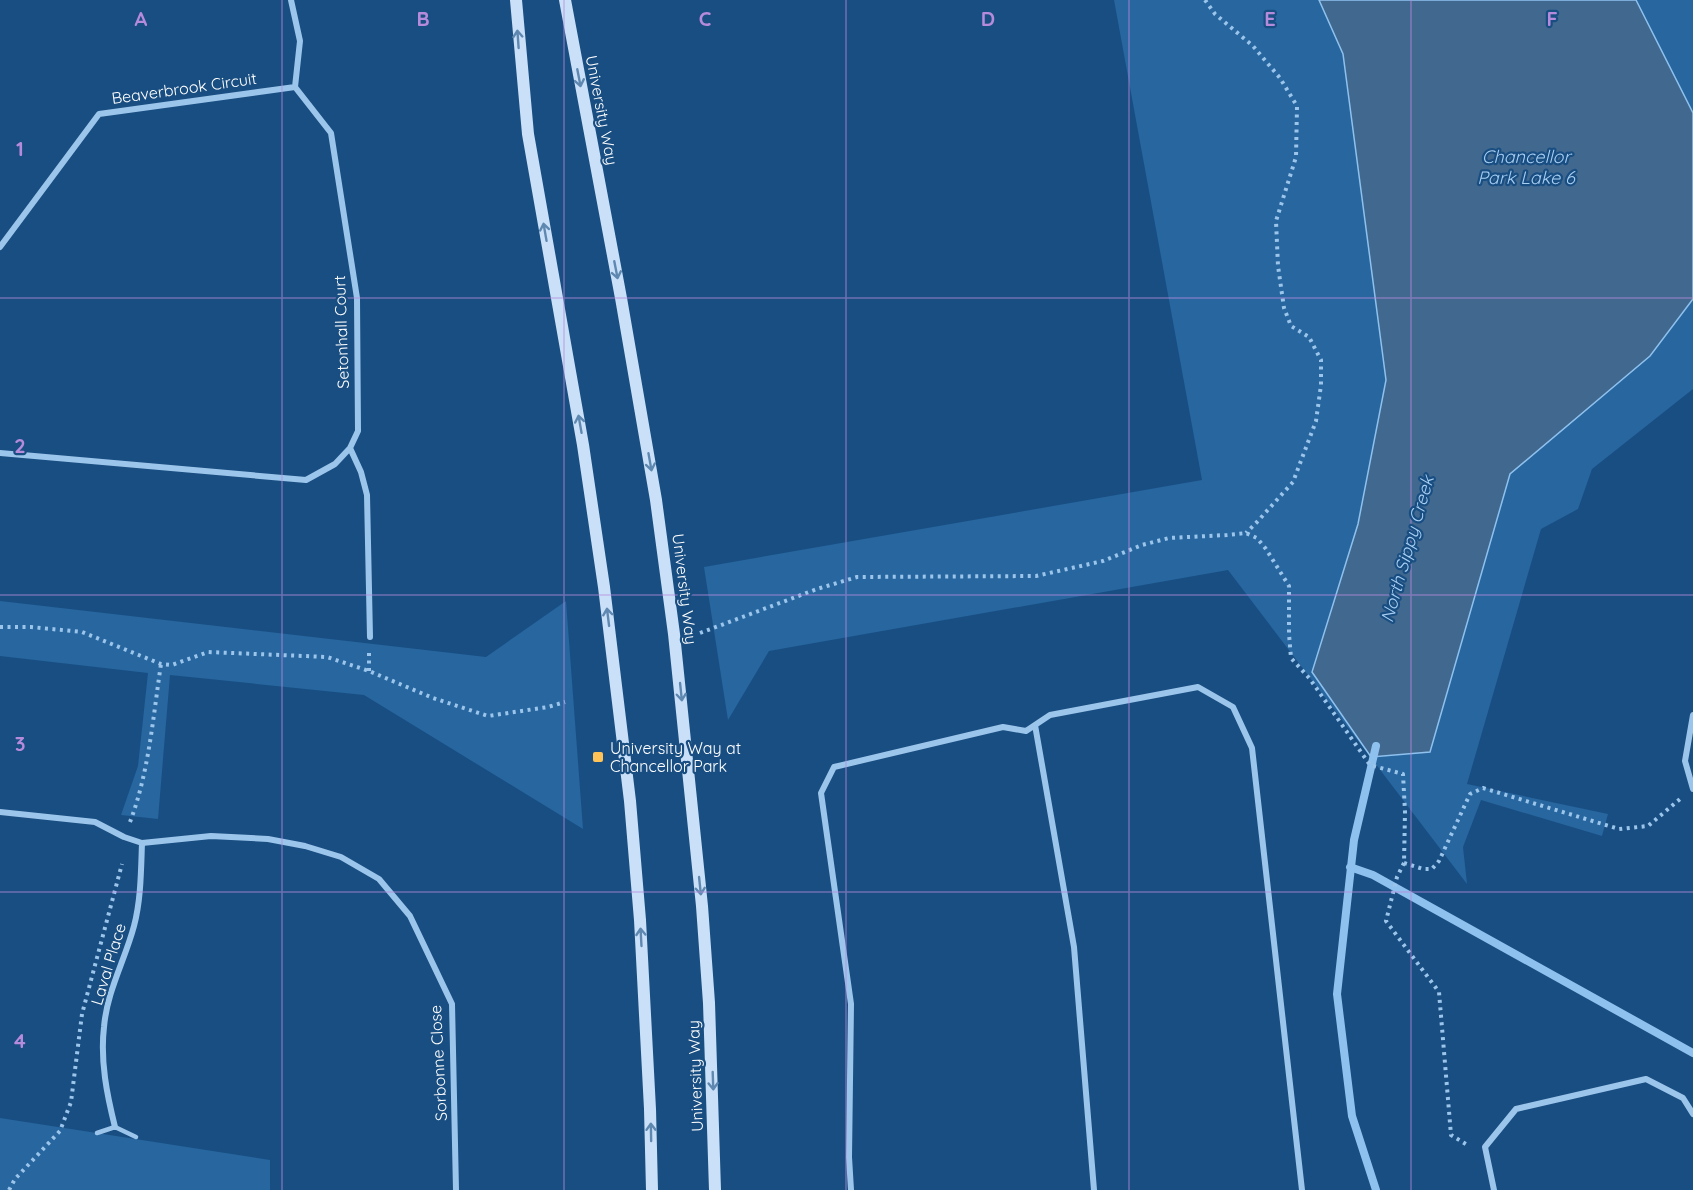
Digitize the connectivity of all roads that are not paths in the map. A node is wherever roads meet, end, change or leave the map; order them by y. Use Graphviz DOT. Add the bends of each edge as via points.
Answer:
graph roads {
  1 [pos="291,0"];
  2 [pos="516,0"];
  3 [pos="565,0"];
  4 [pos="295,87"];
  5 [pos="0,247"];
  6 [pos="350,448"];
  7 [pos="0,453"];
  8 [pos="370,637"];
  9 [pos="1693,715"];
  10 [pos="1035,725"];
  11 [pos="1693,789"];
  12 [pos="0,812"];
  13 [pos="142,843"];
  14 [pos="1693,1114"];
  15 [pos="116,1127"];
  16 [pos="97,1133"];
  17 [pos="136,1137"];
  18 [pos="456,1190"];
  19 [pos="652,1190"];
  20 [pos="715,1190"];
  21 [pos="851,1190"];
  22 [pos="1094,1190"];
  23 [pos="1302,1190"];
  24 [pos="1494,1190"];
  1 -- 4 [label="street" via="300,41"];
  19 -- 2 [label="main road, one-way" via="641,932 630,801 583,445 528,134"];
  3 -- 20 [label="main road, University Way, one-way" via="651,466 672,623 703,917"];
  4 -- 5 [label="street, Beaverbrook Circuit" via="99,114"];
  4 -- 6 [label="street, Setonhall Court" via="332,133 357,298 358,431"];
  6 -- 7 [label="street" via="334,464 306,480"];
  6 -- 8 [label="street" via="367,495"];
  9 -- 11 [label="street" via="1685,761"];
  10 -- 21 [label="street" via="1026,731 1003,727 834,767 821,793 851,1004"];
  10 -- 22 [label="street" via="1074,947"];
  10 -- 23 [label="street" via="1050,715 1198,687 1233,707 1252,748"];
  12 -- 13 [label="street, Sorbonne Close" via="95,822"];
  13 -- 15 [label="street, Laval Place" via="134,925 111,989 104,1027 107,1094"];
  13 -- 18 [label="street, Sorbonne Close" via="211,836 268,839 341,857 379,879 410,916 452,1004"];
  14 -- 24 [label="street" via="1683,1098 1646,1079 1516,1109 1485,1147"];
  15 -- 16 [label="lane"];
  15 -- 17 [label="lane"];
}
